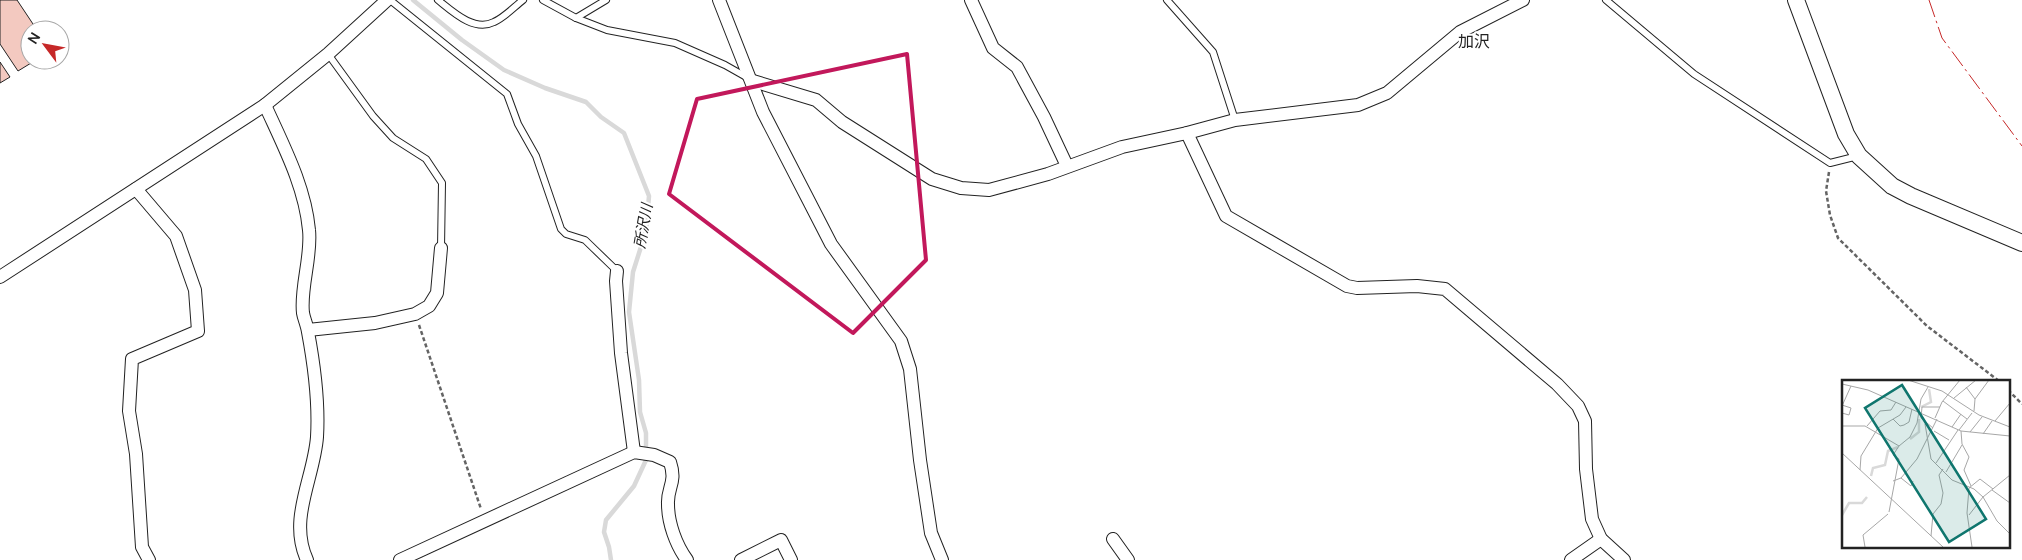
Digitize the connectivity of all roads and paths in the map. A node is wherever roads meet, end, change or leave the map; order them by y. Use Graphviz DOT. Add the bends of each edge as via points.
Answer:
graph roads {
  1 [pos="388,0"];
  2 [pos="438,0"];
  3 [pos="524,0"];
  4 [pos="543,0"];
  5 [pos="606,0"];
  6 [pos="719,0"];
  7 [pos="971,0"];
  8 [pos="1167,0"];
  9 [pos="1523,0"];
  10 [pos="1606,0"];
  11 [pos="1796,0"];
  12 [pos="576,18"];
  13 [pos="328,54"];
  14 [pos="753,81"];
  15 [pos="266,105"];
  16 [pos="1235,120"];
  17 [pos="1187,133"];
  18 [pos="1859,156"];
  19 [pos="1830,163"];
  20 [pos="1067,166"];
  21 [pos="136,189"];
  22 [pos="2022,243"];
  23 [pos="441,248"];
  24 [pos="618,271"];
  25 [pos="0,277"];
  26 [pos="415,314"];
  27 [pos="308,330"];
  28 [pos="1998,380"];
  29 [pos="2010,392"];
  30 [pos="2022,404"];
  31 [pos="634,452"];
  32 [pos="485,520"];
  33 [pos="1113,539"];
  34 [pos="1600,539"];
  35 [pos="149,560"];
  36 [pos="307,560"];
  37 [pos="400,560"];
  38 [pos="687,560"];
  39 [pos="741,560"];
  40 [pos="791,560"];
  41 [pos="942,560"];
  42 [pos="1128,560"];
  43 [pos="1571,560"];
  44 [pos="1624,560"];
  1 -- 13 [label="street"];
  1 -- 24 [label="lane" via="507,94 518,124 536,156 561,229 585,240"];
  2 -- 3 [label="lane" via="458,16 478,25 494,22"];
  4 -- 12 [label="lane"];
  5 -- 12 [label="lane"];
  6 -- 14 [label="street"];
  7 -- 20 [label="street" via="993,48 1017,67"];
  8 -- 16 [label="lane" via="1213,52"];
  9 -- 16 [label="street" via="1460,32 1387,93 1358,105"];
  10 -- 19 [label="lane" via="1694,74"];
  11 -- 18 [label="street" via="1846,134"];
  12 -- 14 [label="lane" via="607,30 675,43"];
  13 -- 15 [label="street"];
  13 -- 23 [label="lane" via="373,116 393,138 426,159 442,183"];
  14 -- 20 [label="street" via="816,100 842,122 932,179 961,188 989,190"];
  14 -- 41 [label="street" via="763,112 831,244 901,341 910,369 931,533"];
  15 -- 21 [label="street"];
  15 -- 27 [label="street" via="304,203 309,231 303,313"];
  16 -- 17 [label="street"];
  17 -- 20 [label="street" via="1122,147"];
  17 -- 34 [label="street" via="1226,216 1347,286 1445,289 1562,390 1578,406 1585,421 1592,519"];
  18 -- 19 [label="lane"];
  18 -- 22 [label="street" via="1892,186"];
  19 -- 28 [label="path" via="1826,191 1838,238 1927,326"];
  21 -- 25 [label="street"];
  21 -- 35 [label="street" via="176,236 195,290 198,331 132,359 129,412 136,454 142,547"];
  23 -- 26 [label="street" via="437,293 429,306"];
  24 -- 31 [label="street" via="621,353"];
  26 -- 27 [label="street" via="375,323"];
  26 -- 32 [label="path"];
  27 -- 36 [label="street" via="317,438 301,512 300,531"];
  29 -- 30 [label="path"];
  31 -- 32 [label="street"];
  31 -- 38 [label="street" via="670,462 674,474 668,504 675,538"];
  32 -- 37 [label="street"];
  33 -- 42 [label="street"];
  34 -- 43 [label="street"];
  34 -- 44 [label="street"];
  39 -- 40 [label="street" via="781,540"];
}
